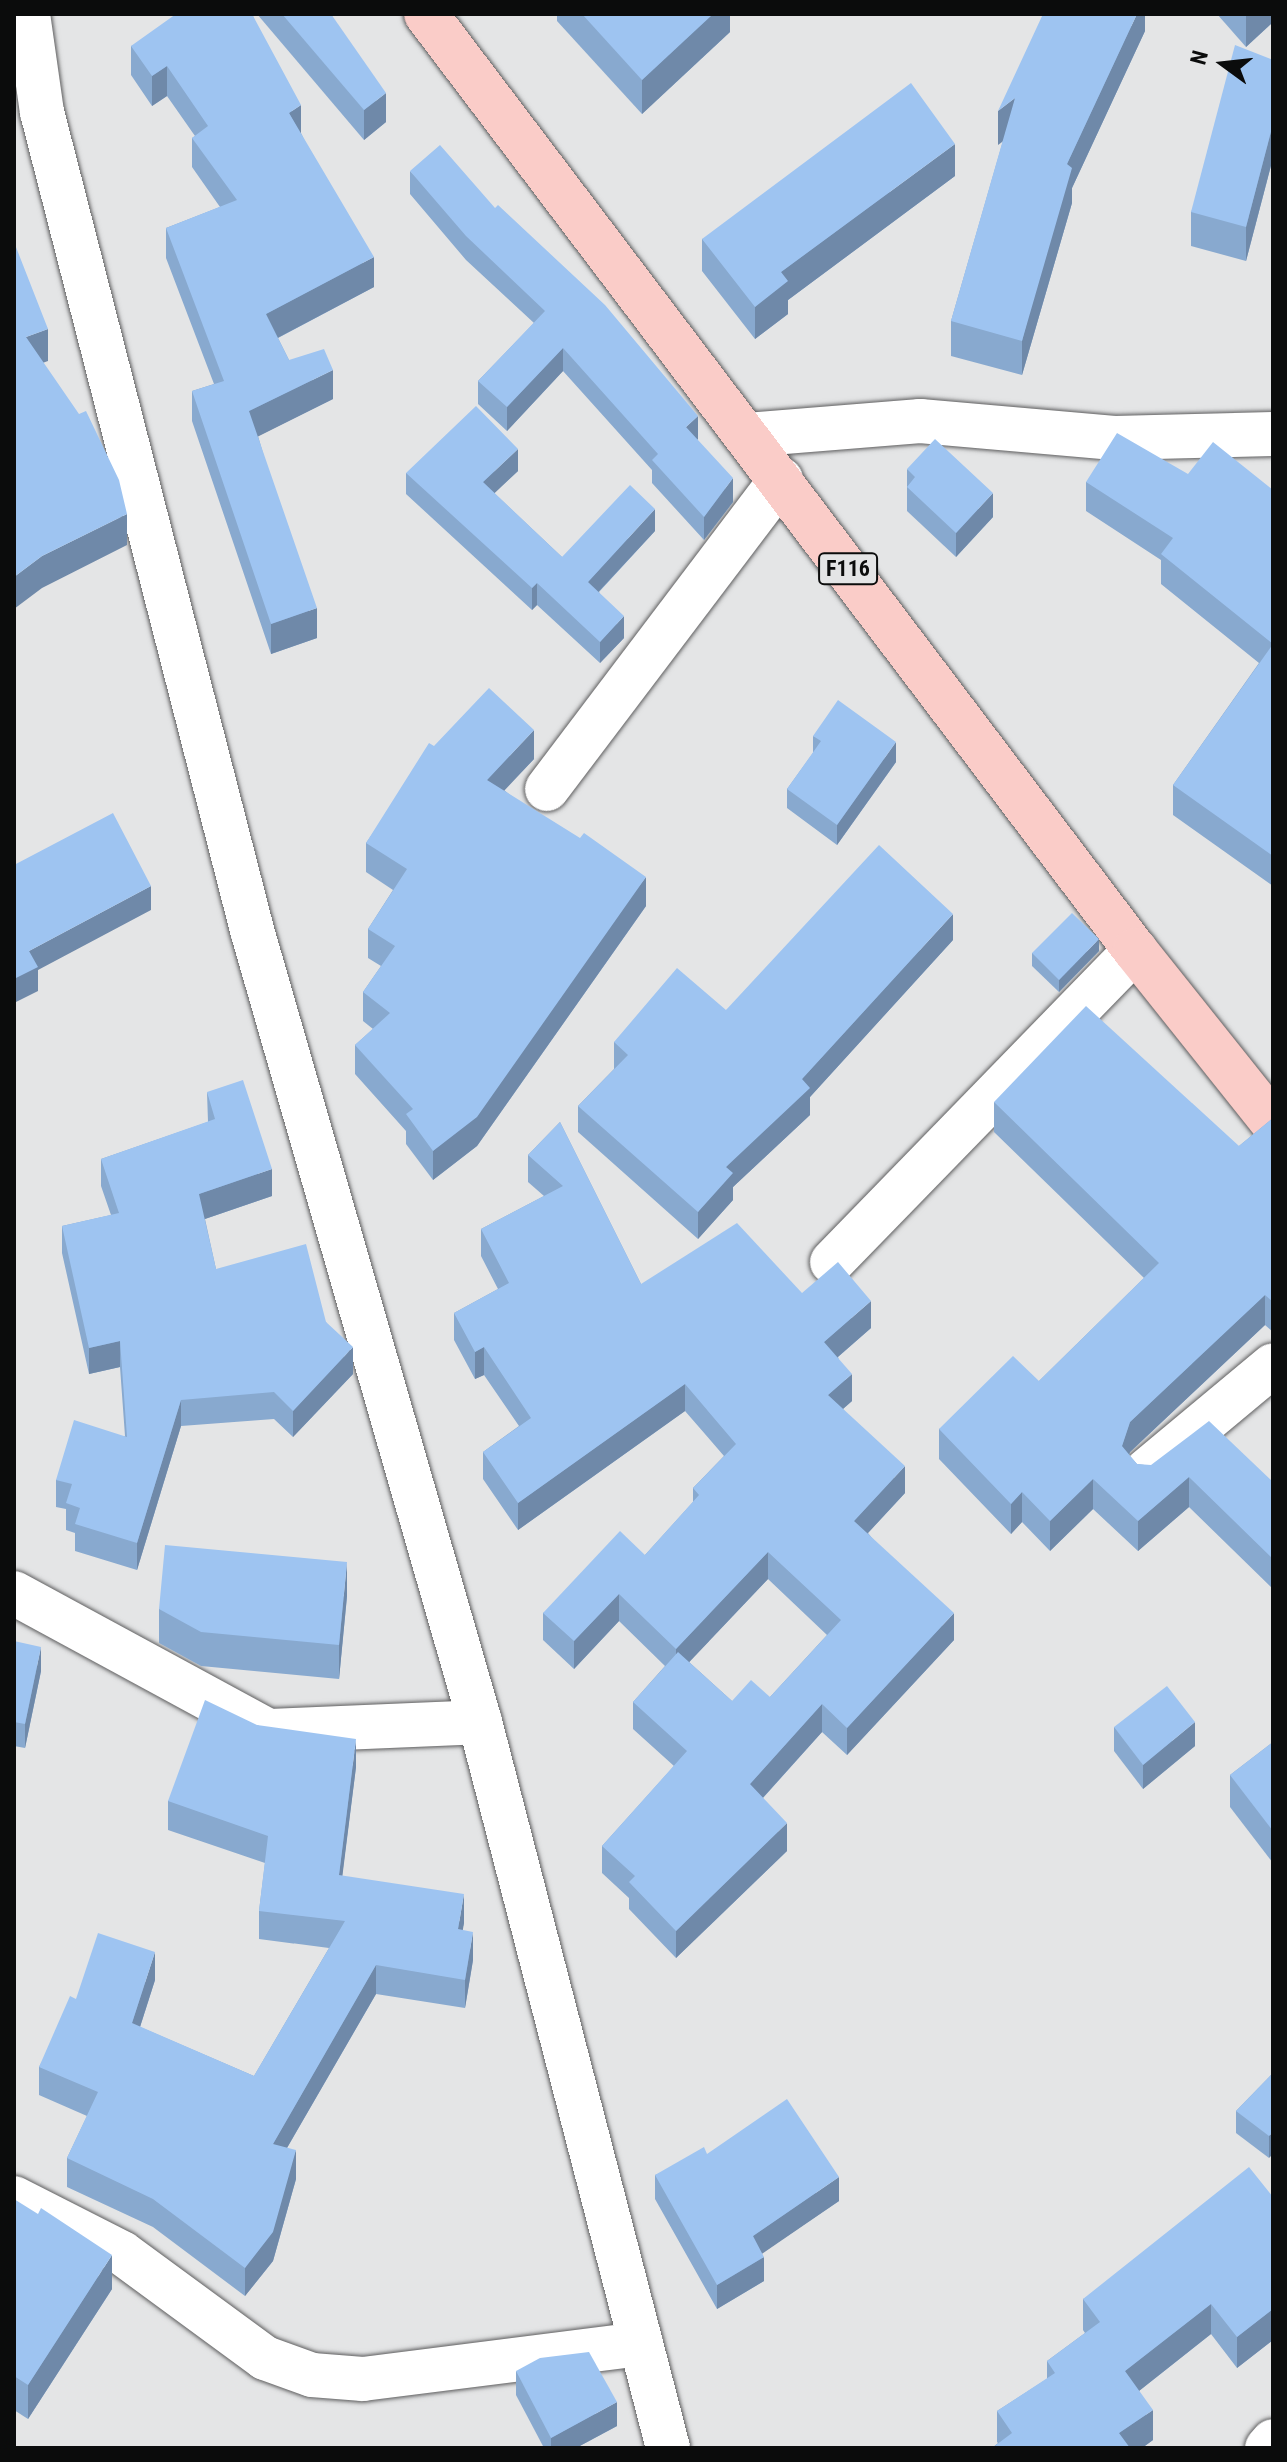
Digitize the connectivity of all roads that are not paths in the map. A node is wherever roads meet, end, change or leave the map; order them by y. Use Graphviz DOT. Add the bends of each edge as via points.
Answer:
graph roads {
  1 [pos="28,14"];
  2 [pos="426,14"];
  3 [pos="1273,434"];
  4 [pos="747,435"];
  5 [pos="781,480"];
  6 [pos="547,789"];
  7 [pos="1135,950"];
  8 [pos="1273,1123"];
  9 [pos="832,1262"];
  10 [pos="1273,1365"];
  11 [pos="1146,1471"];
  12 [pos="14,1593"];
  13 [pos="480,1722"];
  14 [pos="14,2198"];
  15 [pos="641,2344"];
  16 [pos="1273,2441"];
  17 [pos="668,2448"];
  18 [pos="1267,2448"];
  1 -- 13 [label="street" via="42,112 252,930"];
  2 -- 4 [label="main road, F116"];
  3 -- 4 [label="street" via="1114,438 920,421"];
  4 -- 5 [label="main road, F116"];
  5 -- 6 [label="street"];
  5 -- 7 [label="main road, F116"];
  7 -- 8 [label="main road, F116"];
  7 -- 9 [label="street"];
  10 -- 11 [label="street"];
  12 -- 13 [label="street" via="268,1731"];
  13 -- 15 [label="street"];
  14 -- 15 [label="street" via="122,2253 265,2358 312,2375 363,2379"];
  15 -- 17 [label="street"];
  16 -- 18 [label="street"];
}
